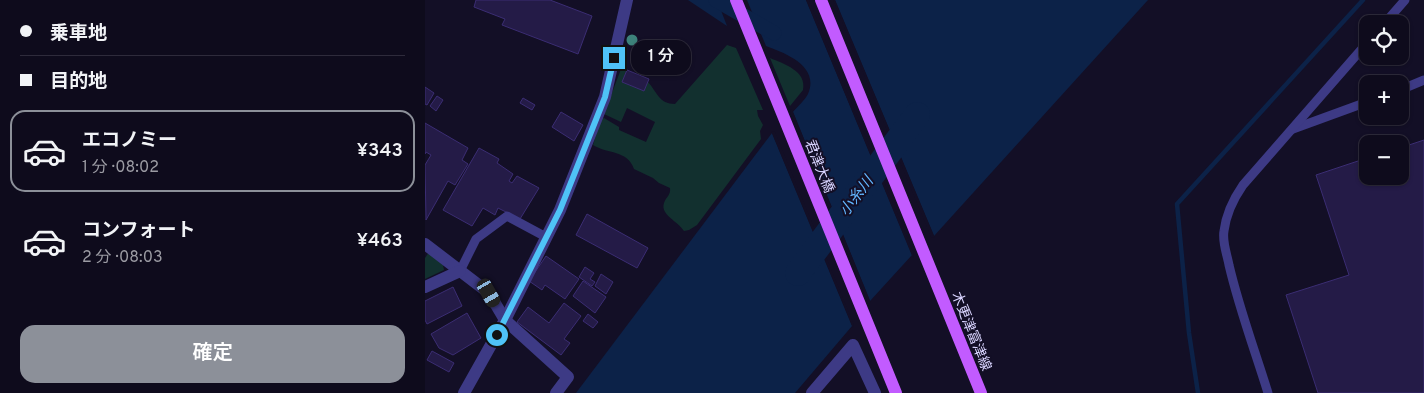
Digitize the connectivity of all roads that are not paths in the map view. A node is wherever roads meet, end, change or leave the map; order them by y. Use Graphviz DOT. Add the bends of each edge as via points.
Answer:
graph roads {
  1 [pos="627,0"];
  2 [pos="736,0"];
  3 [pos="821,0"];
  4 [pos="1405,0"];
  5 [pos="1392,15"];
  6 [pos="1359,52"];
  7 [pos="1424,80"];
  8 [pos="1409,86"];
  9 [pos="1359,105"];
  10 [pos="1292,129"];
  11 [pos="546,237"];
  12 [pos="425,244"];
  13 [pos="461,271"];
  14 [pos="425,287"];
  15 [pos="505,320"];
  16 [pos="464,393"];
  17 [pos="556,393"];
  18 [pos="812,393"];
  19 [pos="875,393"];
  20 [pos="896,393"];
  21 [pos="981,393"];
  22 [pos="1268,393"];
  1 -- 11 [label="street" via="605,97"];
  2 -- 20 [label="main road, 君津大橋"];
  3 -- 21 [label="main road, 木更津富津線"];
  4 -- 5 [label="lane"];
  6 -- 10 [label="lane"];
  7 -- 8 [label="lane"];
  9 -- 10 [label="lane"];
  10 -- 22 [label="lane" via="1236,195 1223,233 1234,286"];
  11 -- 13 [label="lane" via="507,216 476,239"];
  11 -- 15 [label="street"];
  12 -- 13 [label="street"];
  13 -- 14 [label="street"];
  13 -- 15 [label="street" via="489,293"];
  15 -- 16 [label="street"];
  15 -- 17 [label="street" via="568,377"];
  18 -- 19 [label="street" via="853,345"];
}
